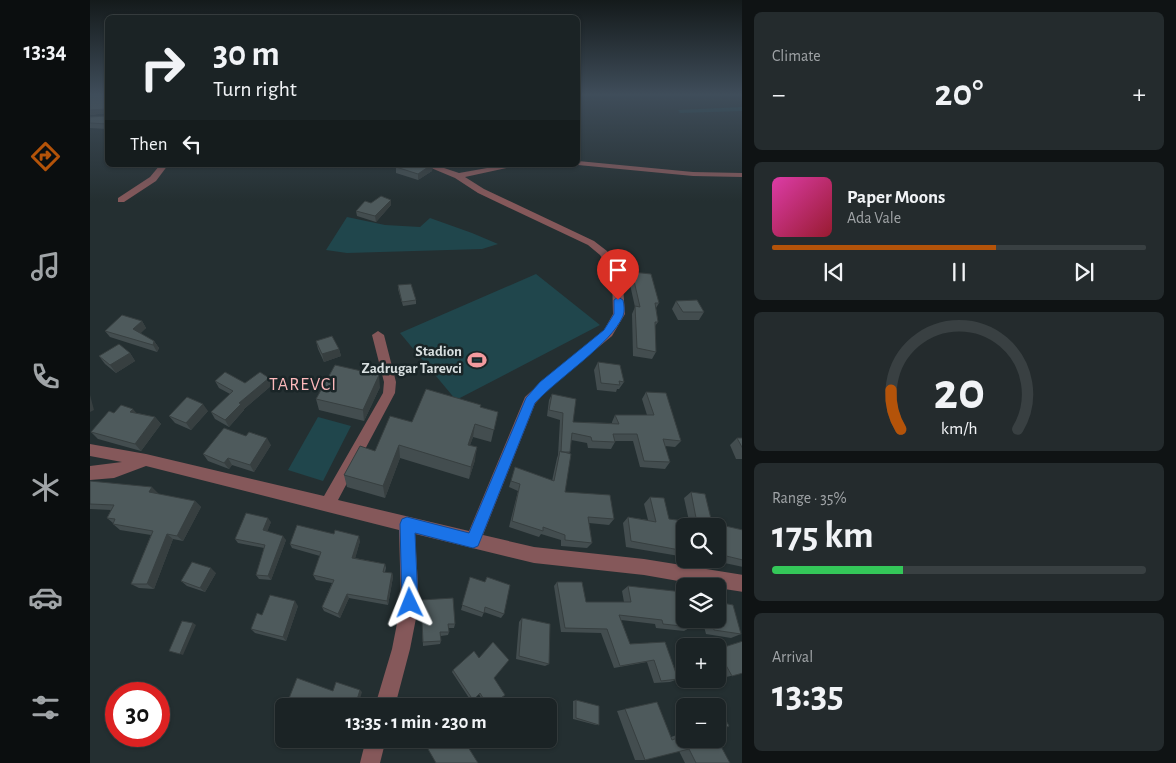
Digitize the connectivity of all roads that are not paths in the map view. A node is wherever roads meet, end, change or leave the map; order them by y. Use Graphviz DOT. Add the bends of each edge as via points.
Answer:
graph roads {
  1 [pos="580,163"];
  2 [pos="162,167"];
  3 [pos="433,167"];
  4 [pos="506,167"];
  5 [pos="742,175"];
  6 [pos="458,176"];
  7 [pos="121,200"];
  8 [pos="378,335"];
  9 [pos="90,450"];
  10 [pos="146,460"];
  11 [pos="90,474"];
  12 [pos="328,504"];
  13 [pos="407,524"];
  14 [pos="473,541"];
  15 [pos="742,584"];
  16 [pos="387,698"];
  17 [pos="374,748"];
  18 [pos="370,763"];
  1 -- 5 [label="street" via="693,174"];
  2 -- 7 [label="street" via="153,179"];
  3 -- 6 [label="street"];
  4 -- 6 [label="street"];
  6 -- 14 [label="street" via="481,191 570,233 604,253 616,273 619,314 608,333 544,385 530,401"];
  8 -- 12 [label="street" via="390,382 389,393"];
  9 -- 10 [label="street"];
  10 -- 11 [label="street" via="114,471"];
  10 -- 12 [label="street"];
  12 -- 13 [label="street"];
  13 -- 14 [label="street"];
  13 -- 16 [label="street" via="410,603"];
  14 -- 15 [label="street" via="534,555 644,567"];
  17 -- 18 [label="street"];
}
